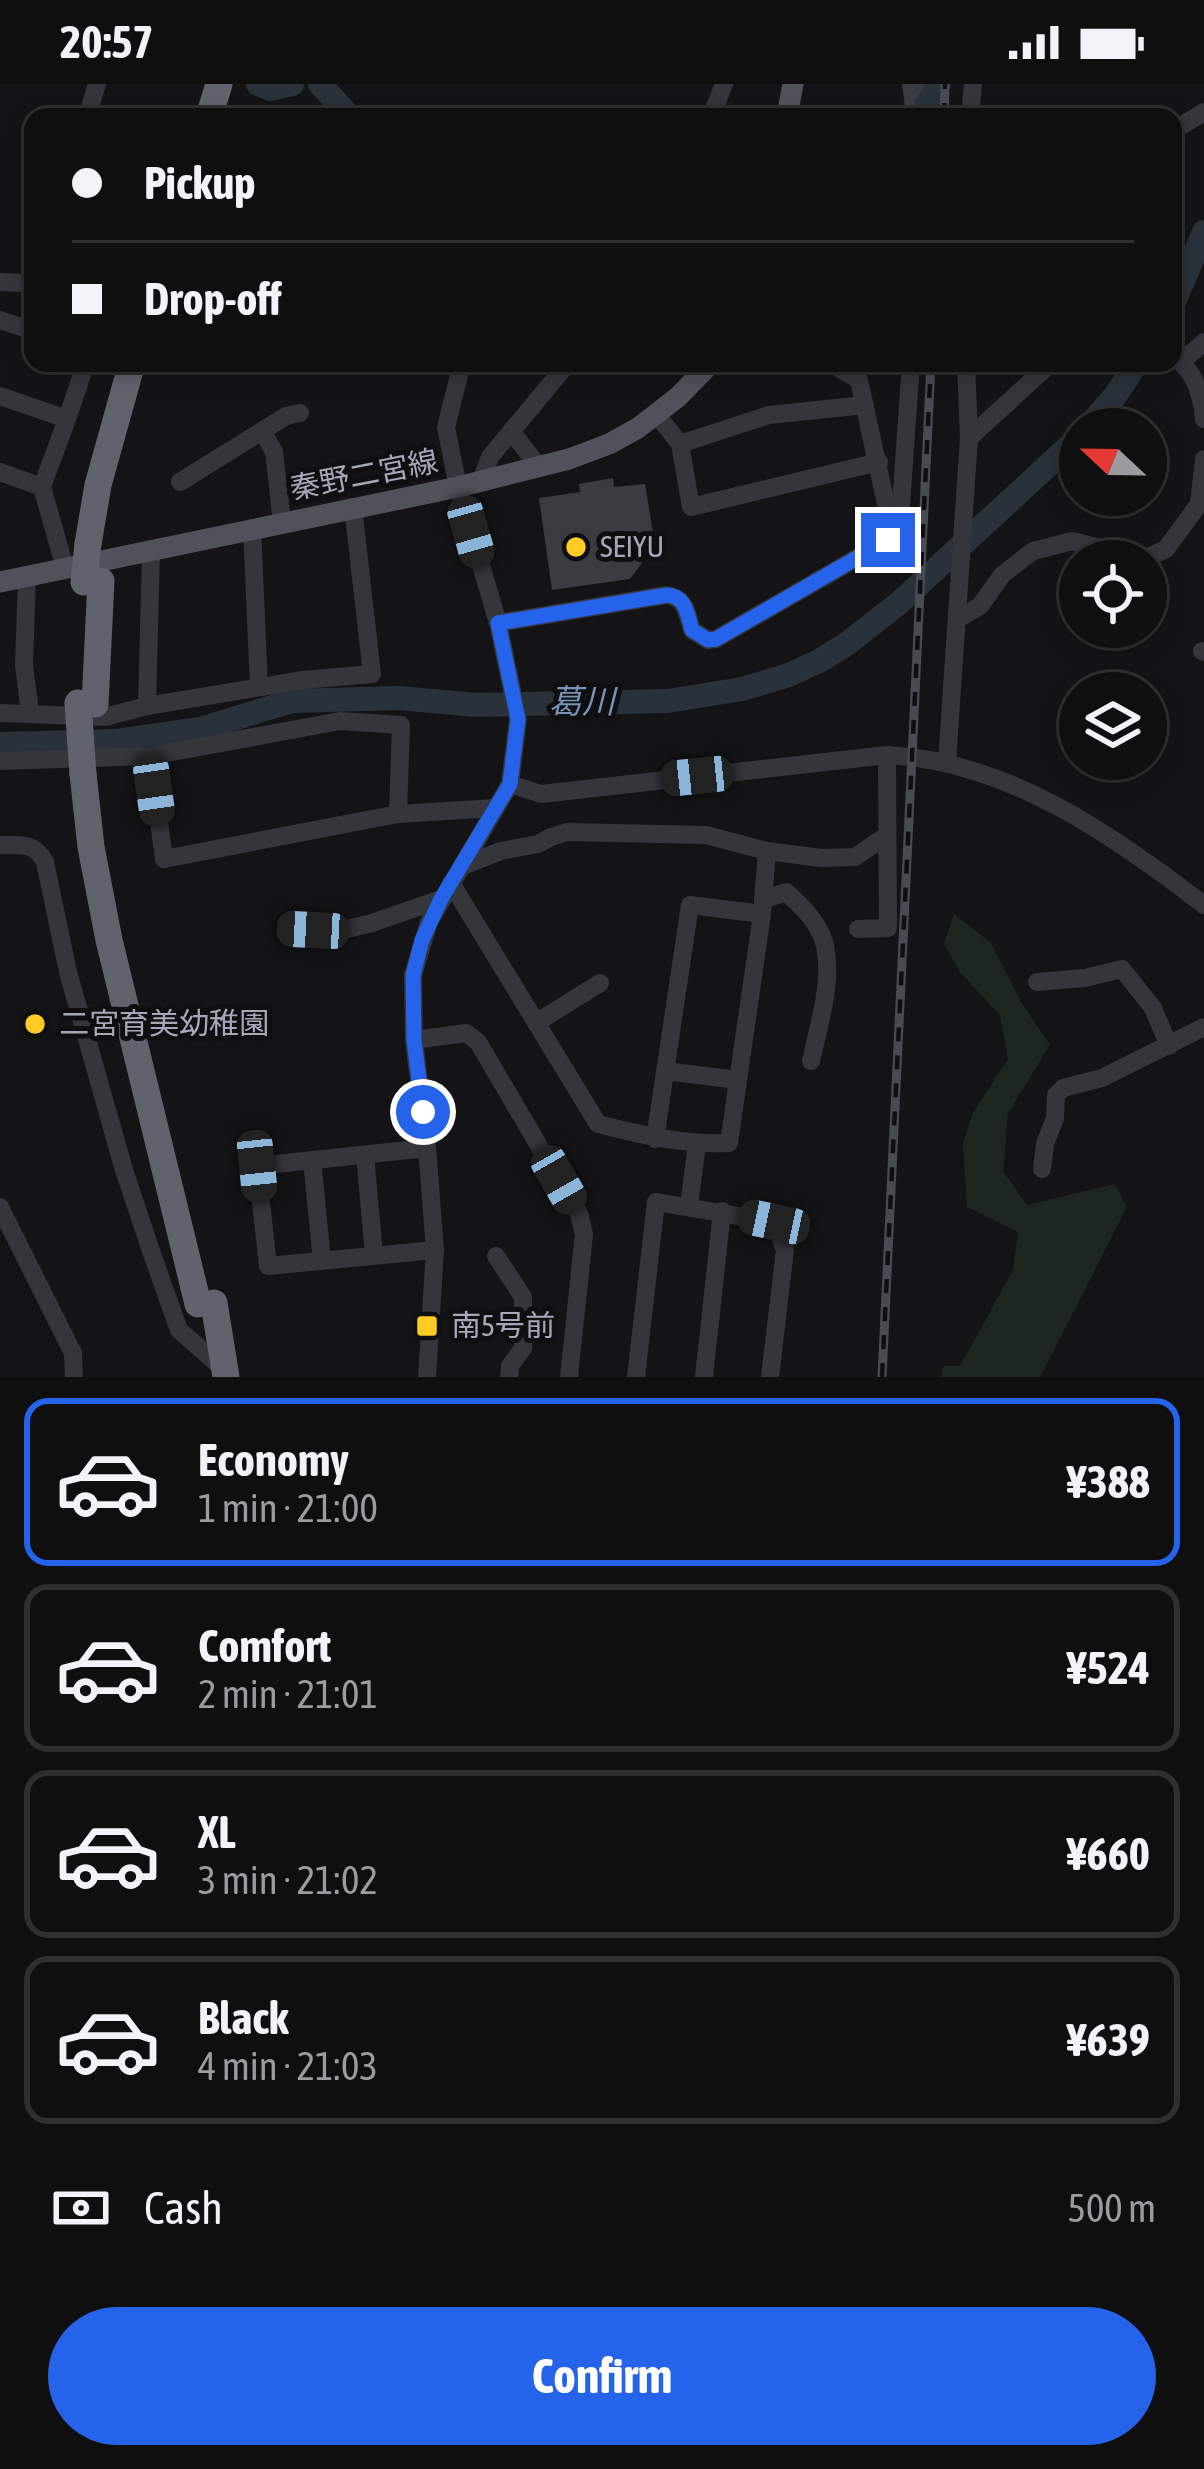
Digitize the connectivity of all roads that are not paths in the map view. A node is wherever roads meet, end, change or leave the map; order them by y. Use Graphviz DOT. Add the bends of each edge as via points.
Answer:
graph roads {
  1 [pos="1182,366"];
  2 [pos="83,372"];
  3 [pos="129,372"];
  4 [pos="147,372"];
  5 [pos="460,372"];
  6 [pos="560,372"];
  7 [pos="703,372"];
  8 [pos="845,372"];
  9 [pos="909,372"];
  10 [pos="966,372"];
  11 [pos="1041,372"];
  12 [pos="0,396"];
  13 [pos="865,404"];
  14 [pos="300,413"];
  15 [pos="657,415"];
  16 [pos="68,418"];
  17 [pos="1204,419"];
  18 [pos="511,430"];
  19 [pos="262,431"];
  20 [pos="969,438"];
  21 [pos="680,444"];
  22 [pos="1204,459"];
  23 [pos="879,462"];
  24 [pos="539,467"];
  25 [pos="0,472"];
  26 [pos="482,481"];
  27 [pos="180,482"];
  28 [pos="42,487"];
  29 [pos="458,487"];
  30 [pos="353,507"];
  31 [pos="1202,507"];
  32 [pos="282,522"];
  33 [pos="252,528"];
  34 [pos="888,540"];
  35 [pos="97,544"];
  36 [pos="152,550"];
  37 [pos="27,576"];
  38 [pos="84,577"];
  39 [pos="0,582"];
  40 [pos="958,619"];
  41 [pos="498,623"];
  42 [pos="259,687"];
  43 [pos="147,706"];
  44 [pos="30,712"];
  45 [pos="0,713"];
  46 [pos="887,754"];
  47 [pos="150,756"];
  48 [pos="0,761"];
  49 [pos="947,763"];
  50 [pos="510,784"];
  51 [pos="496,808"];
  52 [pos="398,814"];
  53 [pos="886,836"];
  54 [pos="0,845"];
  55 [pos="767,851"];
  56 [pos="451,883"];
  57 [pos="1204,905"];
  58 [pos="763,907"];
  59 [pos="287,928"];
  60 [pos="858,929"];
  61 [pos="1037,982"];
  62 [pos="600,983"];
  63 [pos="536,1023"];
  64 [pos="1204,1027"];
  65 [pos="414,1040"];
  66 [pos="1169,1046"];
  67 [pos="811,1061"];
  68 [pos="665,1071"];
  69 [pos="738,1080"];
  70 [pos="655,1139"];
  71 [pos="697,1144"];
  72 [pos="427,1148"];
  73 [pos="365,1155"];
  74 [pos="312,1160"];
  75 [pos="1042,1169"];
  76 [pos="688,1206"];
  77 [pos="0,1207"];
  78 [pos="722,1211"];
  79 [pos="8,1241"];
  80 [pos="435,1250"];
  81 [pos="374,1255"];
  82 [pos="496,1256"];
  83 [pos="322,1261"];
  84 [pos="206,1303"];
  85 [pos="74,1377"];
  86 [pos="210,1377"];
  87 [pos="229,1377"];
  88 [pos="428,1377"];
  89 [pos="509,1377"];
  90 [pos="568,1377"];
  91 [pos="636,1377"];
  92 [pos="704,1377"];
  93 [pos="770,1377"];
  1 -- 17 [label="street" via="1202,395"];
  2 -- 16 [label="street"];
  3 -- 35 [label="highway" via="98,485"];
  4 -- 35 [label="highway"];
  5 -- 29 [label="street" via="446,427"];
  6 -- 18 [label="street"];
  7 -- 15 [label="main road, 秦野二宮線"];
  8 -- 13 [label="street" via="859,380"];
  9 -- 34 [label="street" via="899,533"];
  10 -- 20 [label="street"];
  11 -- 20 [label="street"];
  12 -- 16 [label="street"];
  13 -- 21 [label="street" via="769,415"];
  13 -- 23 [label="street"];
  14 -- 19 [label="street"];
  15 -- 21 [label="street"];
  15 -- 24 [label="main road, 秦野二宮線" via="609,444"];
  16 -- 28 [label="street"];
  18 -- 24 [label="street"];
  18 -- 26 [label="street"];
  19 -- 27 [label="street"];
  19 -- 32 [label="street" via="274,452"];
  20 -- 40 [label="street"];
  21 -- 23 [label="street" via="691,507"];
  22 -- 31 [label="street"];
  23 -- 34 [label="street"];
  24 -- 26 [label="main road, 秦野二宮線"];
  25 -- 28 [label="street"];
  26 -- 29 [label="main road, 秦野二宮線"];
  28 -- 38 [label="street"];
  29 -- 30 [label="main road, 秦野二宮線"];
  29 -- 41 [label="street"];
  30 -- 32 [label="main road, 秦野二宮線"];
  30 -- 42 [label="street" via="372,674"];
  31 -- 40 [label="street" via="1166,549 1144,559 1072,541 1033,551"];
  32 -- 33 [label="main road, 秦野二宮線"];
  33 -- 36 [label="main road, 秦野二宮線"];
  33 -- 42 [label="street"];
  34 -- 41 [label="street" via="716,639 692,630 684,603 667,595"];
  35 -- 38 [label="highway"];
  36 -- 38 [label="main road, 秦野二宮線"];
  36 -- 43 [label="street"];
  37 -- 38 [label="main road, 秦野二宮線"];
  37 -- 39 [label="main road, 秦野二宮線"];
  37 -- 44 [label="street"];
  38 -- 84 [label="highway" via="91,774"];
  40 -- 49 [label="street"];
  41 -- 50 [label="street" via="518,719"];
  42 -- 43 [label="street"];
  43 -- 44 [label="street" via="105,717"];
  44 -- 45 [label="street"];
  46 -- 49 [label="street"];
  46 -- 50 [label="street" via="541,794"];
  46 -- 53 [label="street"];
  47 -- 48 [label="street"];
  47 -- 52 [label="street" via="164,859"];
  47 -- 52 [label="street" via="340,721 401,725"];
  49 -- 57 [label="street" via="1029,791"];
  50 -- 51 [label="street"];
  51 -- 52 [label="street"];
  51 -- 56 [label="street"];
  53 -- 55 [label="street" via="855,857"];
  53 -- 60 [label="street" via="888,928"];
  54 -- 87 [label="street" via="29,845 45,862 112,1126 179,1330"];
  55 -- 56 [label="street" via="706,835 581,832 501,851"];
  55 -- 58 [label="street"];
  56 -- 59 [label="street" via="372,923 339,931"];
  56 -- 63 [label="street"];
  56 -- 65 [label="street" via="413,975"];
  58 -- 67 [label="street" via="786,892 821,932 826,992"];
  58 -- 68 [label="street" via="690,905"];
  58 -- 69 [label="street"];
  61 -- 66 [label="street" via="1121,969 1153,1008"];
  62 -- 63 [label="street"];
  63 -- 70 [label="street" via="598,1124"];
  64 -- 66 [label="street"];
  65 -- 72 [label="street"];
  65 -- 90 [label="street" via="466,1034 478,1042 579,1214 584,1234"];
  66 -- 75 [label="street" via="1063,1088"];
  68 -- 69 [label="street"];
  68 -- 70 [label="street"];
  69 -- 71 [label="street" via="729,1143"];
  70 -- 71 [label="street"];
  71 -- 76 [label="street"];
  72 -- 73 [label="street"];
  72 -- 80 [label="street"];
  73 -- 74 [label="street"];
  73 -- 81 [label="street"];
  74 -- 83 [label="street"];
  74 -- 83 [label="street" via="257,1166 268,1267"];
  76 -- 78 [label="street"];
  76 -- 91 [label="street" via="656,1202"];
  77 -- 79 [label="street"];
  78 -- 92 [label="street"];
  78 -- 93 [label="street" via="774,1222 785,1250"];
  79 -- 85 [label="street" via="73,1353"];
  80 -- 81 [label="street"];
  80 -- 88 [label="street"];
  81 -- 83 [label="street"];
  82 -- 89 [label="street" via="523,1298 523,1348"];
  84 -- 86 [label="highway"];
  84 -- 87 [label="highway, bridge"];
}
